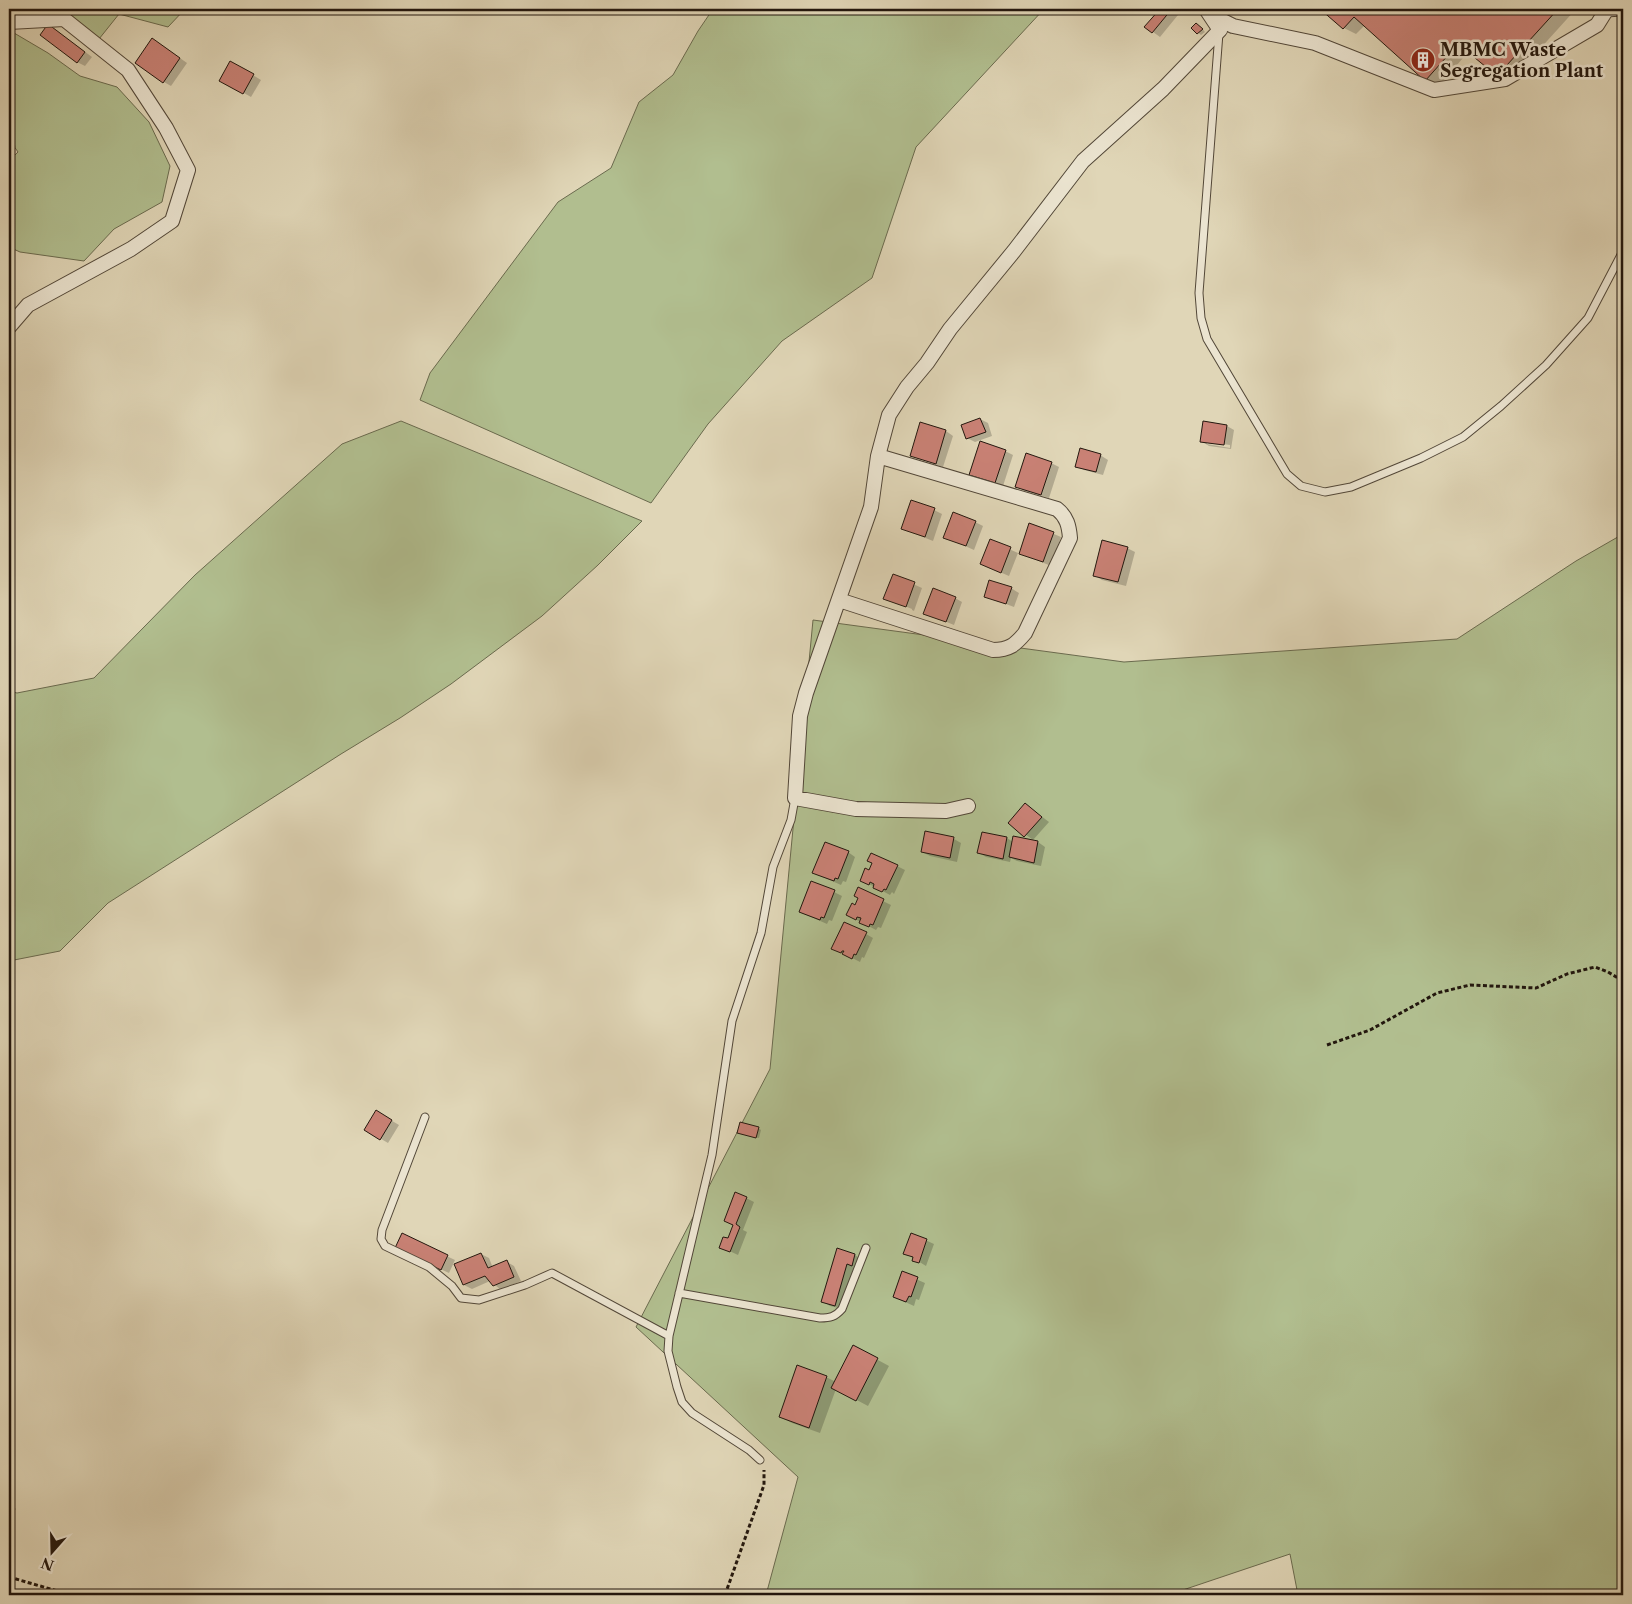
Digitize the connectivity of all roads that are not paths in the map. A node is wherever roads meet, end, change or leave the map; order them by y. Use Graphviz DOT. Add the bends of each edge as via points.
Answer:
graph roads {
  1 [pos="1207,9"];
  2 [pos="1606,11"];
  3 [pos="1623,12"];
  4 [pos="9,22"];
  5 [pos="1220,30"];
  6 [pos="1623,252"];
  7 [pos="9,327"];
  8 [pos="878,456"];
  9 [pos="839,600"];
  10 [pos="795,798"];
  11 [pos="968,806"];
  12 [pos="425,1116"];
  13 [pos="866,1248"];
  14 [pos="679,1293"];
  15 [pos="669,1336"];
  16 [pos="760,1460"];
  1 -- 2 [label="street" via="1233,26 1315,43 1434,90 1505,79 1597,25"];
  1 -- 5 [label="street"];
  2 -- 3 [label="lane"];
  4 -- 7 [label="street" via="64,19 128,70 166,128 188,170 172,221 131,249 28,305"];
  5 -- 6 [label="lane" via="1199,292 1201,318 1207,339 1287,474 1301,486 1326,492 1351,487 1421,458 1463,436 1546,365 1588,318"];
  5 -- 8 [label="street" via="1163,89 1083,161 907,387 889,415"];
  8 -- 9 [label="street" via="871,507"];
  8 -- 9 [label="street" via="1057,510 1068,523 1070,538 1025,633 1005,650 993,650"];
  9 -- 10 [label="street" via="800,716"];
  10 -- 11 [label="street" via="856,809 946,811"];
  10 -- 14 [label="lane" via="791,820 773,867 761,933 732,1021 712,1155"];
  12 -- 15 [label="lane" via="382,1230 381,1239 385,1246 429,1267 461,1298 479,1300 552,1273"];
  13 -- 14 [label="lane" via="842,1308 830,1318"];
  14 -- 15 [label="lane"];
  15 -- 16 [label="lane" via="668,1351 682,1402 692,1413"];
}
